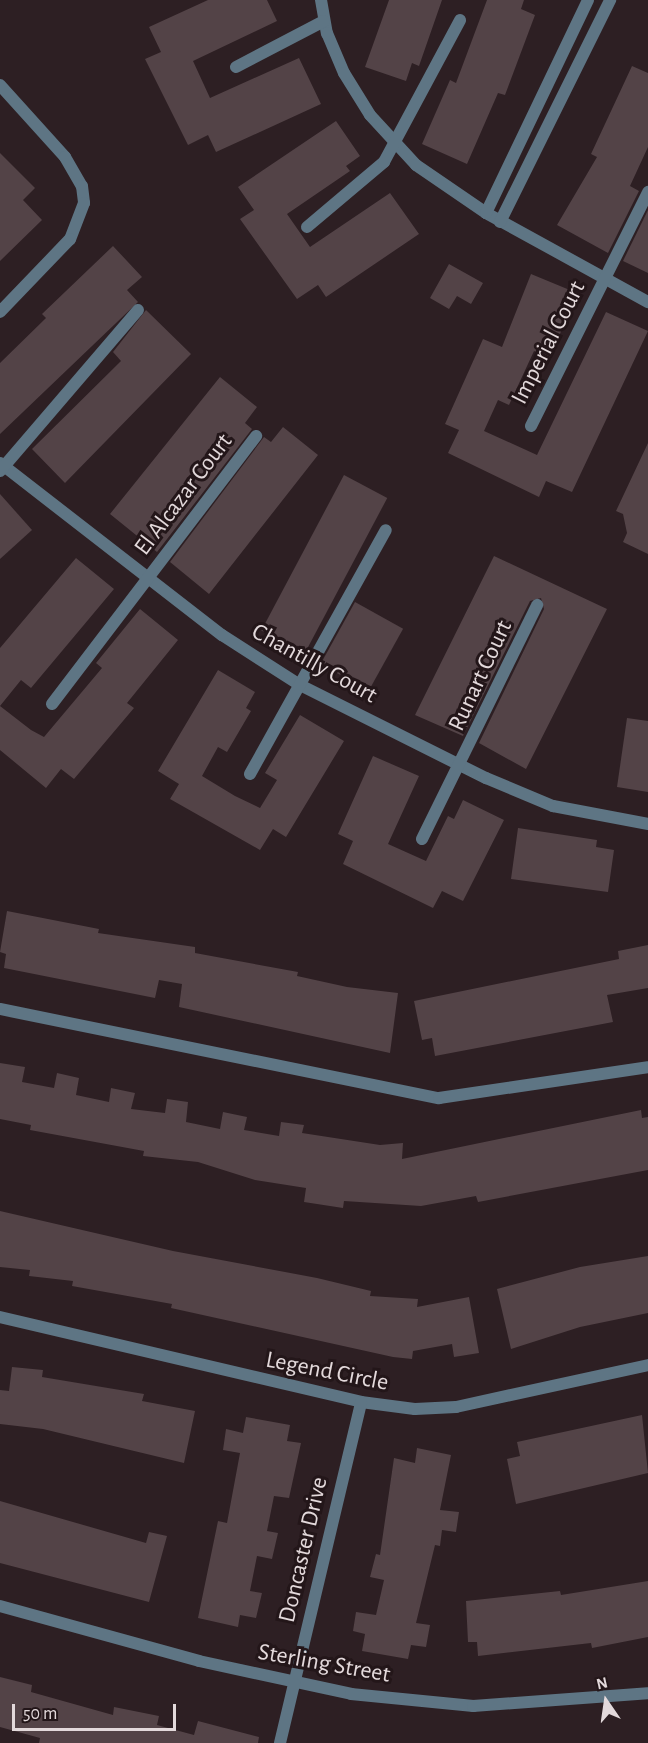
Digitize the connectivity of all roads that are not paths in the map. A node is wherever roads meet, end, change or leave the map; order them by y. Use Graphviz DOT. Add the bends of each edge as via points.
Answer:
graph roads {
  1 [pos="321,0"];
  2 [pos="588,0"];
  3 [pos="610,0"];
  4 [pos="460,20"];
  5 [pos="324,21"];
  6 [pos="570,42"];
  7 [pos="584,50"];
  8 [pos="236,67"];
  9 [pos="552,81"];
  10 [pos="0,86"];
  11 [pos="565,88"];
  12 [pos="395,145"];
  13 [pos="648,192"];
  14 [pos="486,213"];
  15 [pos="500,222"];
  16 [pos="307,227"];
  17 [pos="605,279"];
  18 [pos="648,302"];
  19 [pos="138,310"];
  20 [pos="0,312"];
  21 [pos="531,426"];
  22 [pos="256,436"];
  23 [pos="1,467"];
  24 [pos="386,530"];
  25 [pos="146,579"];
  26 [pos="537,605"];
  27 [pos="300,685"];
  28 [pos="52,704"];
  29 [pos="462,766"];
  30 [pos="250,774"];
  31 [pos="648,824"];
  32 [pos="422,839"];
  33 [pos="0,1009"];
  34 [pos="648,1068"];
  35 [pos="0,1317"];
  36 [pos="648,1365"];
  37 [pos="361,1402"];
  38 [pos="0,1606"];
  39 [pos="294,1681"];
  40 [pos="648,1693"];
  41 [pos="280,1743"];
  1 -- 5 [label="street"];
  2 -- 6 [label="street"];
  3 -- 7 [label="street"];
  4 -- 12 [label="street"];
  5 -- 8 [label="street"];
  5 -- 12 [label="street" via="344,73"];
  6 -- 7 [label="street"];
  6 -- 9 [label="street"];
  7 -- 11 [label="street"];
  9 -- 11 [label="street"];
  9 -- 14 [label="street"];
  10 -- 20 [label="street" via="65,157 82,186 84,203 70,239"];
  11 -- 15 [label="street"];
  12 -- 14 [label="street" via="435,181"];
  12 -- 16 [label="street" via="384,162"];
  13 -- 17 [label="street, Imperial Court"];
  14 -- 15 [label="street"];
  15 -- 17 [label="street"];
  17 -- 18 [label="street"];
  17 -- 21 [label="street, Imperial Court"];
  19 -- 23 [label="street"];
  22 -- 25 [label="street, El Alcazar Court"];
  23 -- 25 [label="street, Chantilly Court"];
  24 -- 27 [label="street"];
  25 -- 27 [label="street, Chantilly Court"];
  25 -- 28 [label="street, El Alcazar Court"];
  26 -- 29 [label="street, Runart Court"];
  27 -- 29 [label="street, Chantilly Court"];
  27 -- 30 [label="street"];
  29 -- 31 [label="street, Chantilly Court" via="553,806"];
  29 -- 32 [label="street, Runart Court"];
  33 -- 34 [label="street" via="439,1098"];
  35 -- 37 [label="street, Legend Circle"];
  36 -- 37 [label="street, Legend Circle" via="456,1407 415,1409"];
  37 -- 39 [label="street, Doncaster Drive"];
  38 -- 39 [label="street, Sterling Street" via="199,1661"];
  39 -- 40 [label="street, Sterling Street" via="351,1694 473,1706"];
  39 -- 41 [label="street, Doncaster Drive"];
}
